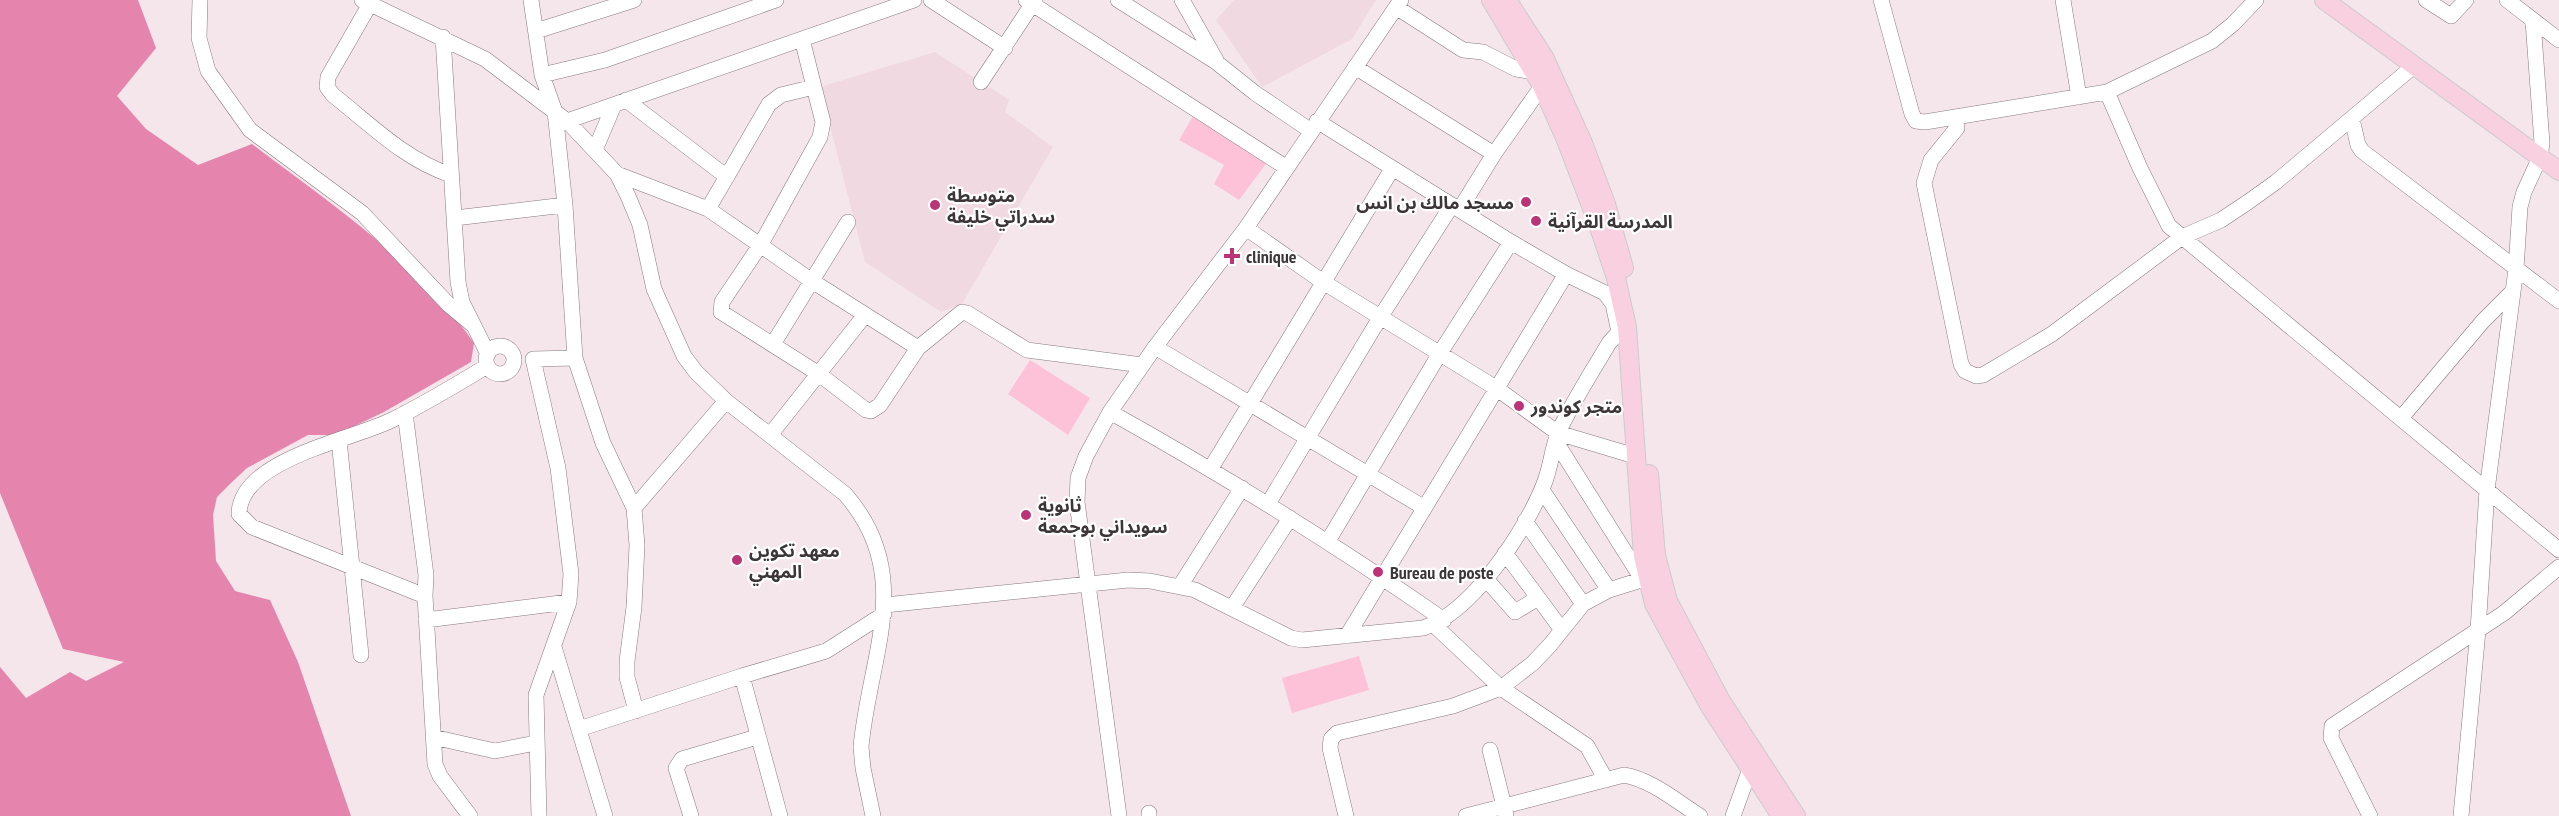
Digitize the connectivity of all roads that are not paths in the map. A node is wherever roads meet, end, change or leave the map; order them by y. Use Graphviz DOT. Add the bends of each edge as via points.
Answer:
graph roads {
  1 [pos="200,0"];
  2 [pos="531,0"];
  3 [pos="634,0"];
  4 [pos="776,0"];
  5 [pos="930,0"];
  6 [pos="1118,0"];
  7 [pos="1182,0"];
  8 [pos="1491,0"];
  9 [pos="1506,0"];
  10 [pos="1881,0"];
  11 [pos="2063,0"];
  12 [pos="2256,0"];
  13 [pos="2324,0"];
  14 [pos="2426,0"];
  15 [pos="2466,0"];
  16 [pos="2507,0"];
  17 [pos="365,1"];
  18 [pos="907,1"];
  19 [pos="1031,2"];
  20 [pos="1398,3"];
  21 [pos="2533,21"];
  22 [pos="536,31"];
  23 [pos="442,38"];
  24 [pos="802,39"];
  25 [pos="2559,40"];
  26 [pos="1005,48"];
  27 [pos="1216,62"];
  28 [pos="2415,65"];
  29 [pos="1355,67"];
  30 [pos="542,75"];
  31 [pos="1539,79"];
  32 [pos="981,82"];
  33 [pos="814,87"];
  34 [pos="2107,92"];
  35 [pos="2079,97"];
  36 [pos="620,102"];
  37 [pos="561,117"];
  38 [pos="1954,117"];
  39 [pos="2352,119"];
  40 [pos="1314,126"];
  41 [pos="595,150"];
  42 [pos="1494,154"];
  43 [pos="2540,158"];
  44 [pos="1287,168"];
  45 [pos="1392,170"];
  46 [pos="2559,171"];
  47 [pos="617,174"];
  48 [pos="451,175"];
  49 [pos="1588,175"];
  50 [pos="727,177"];
  51 [pos="565,205"];
  52 [pos="1456,207"];
  53 [pos="708,209"];
  54 [pos="454,218"];
  55 [pos="848,222"];
  56 [pos="1246,228"];
  57 [pos="2182,237"];
  58 [pos="1511,243"];
  59 [pos="760,244"];
  60 [pos="2516,269"];
  61 [pos="1566,274"];
  62 [pos="812,281"];
  63 [pos="1323,282"];
  64 [pos="2513,291"];
  65 [pos="2559,300"];
  66 [pos="865,315"];
  67 [pos="1381,316"];
  68 [pos="473,325"];
  69 [pos="1623,330"];
  70 [pos="773,344"];
  71 [pos="1155,347"];
  72 [pos="918,348"];
  73 [pos="1440,353"];
  74 [pos="574,358"];
  75 [pos="514,359"];
  76 [pos="533,359"];
  77 [pos="487,360"];
  78 [pos="1142,365"];
  79 [pos="819,374"];
  80 [pos="1496,388"];
  81 [pos="726,401"];
  82 [pos="1250,404"];
  83 [pos="1110,412"];
  84 [pos="405,413"];
  85 [pos="2401,418"];
  86 [pos="770,435"];
  87 [pos="1557,437"];
  88 [pos="339,440"];
  89 [pos="1307,440"];
  90 [pos="1635,456"];
  91 [pos="1211,468"];
  92 [pos="1369,476"];
  93 [pos="1242,488"];
  94 [pos="1542,490"];
  95 [pos="2487,490"];
  96 [pos="1268,504"];
  97 [pos="1423,507"];
  98 [pos="634,508"];
  99 [pos="1290,518"];
  100 [pos="1525,521"];
  101 [pos="1328,541"];
  102 [pos="2559,550"];
  103 [pos="1505,553"];
  104 [pos="353,567"];
  105 [pos="2559,567"];
  106 [pos="1382,577"];
  107 [pos="1649,577"];
  108 [pos="1486,579"];
  109 [pos="1089,584"];
  110 [pos="1180,586"];
  111 [pos="1609,590"];
  112 [pos="425,596"];
  113 [pos="1538,598"];
  114 [pos="569,602"];
  115 [pos="1583,604"];
  116 [pos="1232,608"];
  117 [pos="885,610"];
  118 [pos="426,620"];
  119 [pos="1439,622"];
  120 [pos="1562,630"];
  121 [pos="2478,630"];
  122 [pos="1347,636"];
  123 [pos="554,647"];
  124 [pos="361,656"];
  125 [pos="742,676"];
  126 [pos="1501,688"];
  127 [pos="636,711"];
  128 [pos="579,729"];
  129 [pos="433,736"];
  130 [pos="758,736"];
  131 [pos="536,743"];
  132 [pos="1490,750"];
  133 [pos="1750,769"];
  134 [pos="1606,780"];
  135 [pos="1505,811"];
  136 [pos="470,816"];
  137 [pos="539,816"];
  138 [pos="605,816"];
  139 [pos="691,816"];
  140 [pos="780,816"];
  141 [pos="873,816"];
  142 [pos="1119,816"];
  143 [pos="1346,816"];
  144 [pos="1466,816"];
  145 [pos="1700,816"];
  146 [pos="1733,816"];
  147 [pos="1781,816"];
  148 [pos="1796,816"];
  149 [pos="2370,816"];
  150 [pos="2461,816"];
  1 -- 68 [label="street" via="199,38 208,71 250,130 362,213"];
  2 -- 22 [label="street"];
  3 -- 22 [label="street"];
  4 -- 30 [label="street" via="605,60"];
  5 -- 26 [label="street"];
  6 -- 27 [label="street"];
  7 -- 27 [label="street"];
  8 -- 31 [label="main road"];
  9 -- 49 [label="main road" via="1544,57"];
  10 -- 38 [label="street" via="1913,118 1924,122"];
  11 -- 35 [label="street"];
  12 -- 34 [label="street" via="2212,40"];
  13 -- 28 [label="main road"];
  14 -- 15 [label="street" via="2451,16"];
  16 -- 21 [label="street"];
  17 -- 23 [label="street"];
  17 -- 48 [label="street" via="328,76 327,87 397,147 423,164"];
  18 -- 24 [label="street"];
  19 -- 26 [label="street"];
  19 -- 44 [label="street"];
  20 -- 29 [label="street"];
  20 -- 31 [label="street" via="1463,50 1483,52"];
  21 -- 25 [label="street"];
  21 -- 43 [label="street" via="2542,126"];
  22 -- 30 [label="street"];
  23 -- 37 [label="street" via="496,66"];
  23 -- 48 [label="street"];
  24 -- 33 [label="street"];
  24 -- 36 [label="street"];
  26 -- 32 [label="street"];
  27 -- 40 [label="street" via="1255,93"];
  28 -- 39 [label="street"];
  28 -- 43 [label="main road"];
  29 -- 40 [label="street"];
  29 -- 42 [label="street"];
  30 -- 37 [label="street"];
  31 -- 42 [label="street"];
  31 -- 49 [label="main road"];
  33 -- 50 [label="street" via="774,98"];
  33 -- 59 [label="street" via="823,122 820,137"];
  34 -- 35 [label="street"];
  34 -- 57 [label="street" via="2169,226"];
  35 -- 38 [label="street"];
  36 -- 37 [label="street"];
  36 -- 41 [label="street"];
  36 -- 50 [label="street"];
  37 -- 41 [label="street"];
  37 -- 51 [label="street"];
  38 -- 57 [label="street" via="1957,128 1931,160 1924,183 1961,364 1970,374 1983,375 2052,334"];
  39 -- 57 [label="street" via="2248,202 2221,220"];
  39 -- 60 [label="street" via="2362,151"];
  40 -- 44 [label="street"];
  40 -- 45 [label="street"];
  41 -- 47 [label="street"];
  42 -- 52 [label="street"];
  43 -- 46 [label="main road"];
  43 -- 60 [label="street" via="2520,207"];
  44 -- 56 [label="street"];
  45 -- 52 [label="street"];
  45 -- 63 [label="street"];
  47 -- 53 [label="street"];
  47 -- 81 [label="street" via="635,211 654,289 684,356"];
  48 -- 54 [label="street"];
  49 -- 69 [label="main road" via="1616,278"];
  49 -- 107 [label="main road" via="1620,251 1636,326 1656,555"];
  50 -- 53 [label="street"];
  51 -- 54 [label="street"];
  51 -- 74 [label="street"];
  52 -- 58 [label="street"];
  52 -- 67 [label="street"];
  53 -- 59 [label="street"];
  54 -- 68 [label="street" via="458,282"];
  55 -- 62 [label="street"];
  56 -- 63 [label="street"];
  56 -- 71 [label="street"];
  57 -- 85 [label="street"];
  58 -- 61 [label="street"];
  58 -- 73 [label="street"];
  59 -- 62 [label="street"];
  59 -- 70 [label="street" via="720,307 726,316"];
  60 -- 64 [label="street"];
  60 -- 65 [label="street"];
  61 -- 69 [label="street" via="1608,295"];
  61 -- 80 [label="street"];
  62 -- 66 [label="street"];
  62 -- 70 [label="street"];
  63 -- 67 [label="street"];
  63 -- 82 [label="street"];
  64 -- 85 [label="street"];
  64 -- 95 [label="street"];
  66 -- 72 [label="street"];
  66 -- 79 [label="street"];
  67 -- 73 [label="street"];
  67 -- 89 [label="street"];
  68 -- 77 [label="street"];
  69 -- 87 [label="street" via="1598,361"];
  69 -- 90 [label="main road"];
  70 -- 79 [label="street"];
  71 -- 78 [label="street"];
  71 -- 82 [label="street"];
  72 -- 78 [label="street" via="962,312 1027,350"];
  72 -- 79 [label="street" via="880,405 871,411"];
  73 -- 80 [label="street"];
  73 -- 92 [label="street"];
  74 -- 76 [label="street"];
  74 -- 98 [label="street" via="603,443"];
  75 -- 76 [label="street"];
  75 -- 77 [label="street" via="503,346 494,348"];
  75 -- 77 [label="street" via="507,373 496,374"];
  76 -- 114 [label="street" via="558,468 571,574"];
  77 -- 84 [label="street"];
  78 -- 83 [label="street"];
  79 -- 86 [label="street"];
  80 -- 87 [label="street"];
  80 -- 97 [label="street"];
  81 -- 86 [label="street"];
  81 -- 98 [label="street"];
  82 -- 89 [label="street"];
  82 -- 91 [label="street"];
  83 -- 91 [label="street"];
  83 -- 109 [label="street" via="1078,478 1077,502"];
  84 -- 88 [label="street"];
  84 -- 112 [label="street" via="426,575"];
  85 -- 95 [label="street"];
  86 -- 117 [label="street" via="845,494 858,510 874,547"];
  87 -- 90 [label="street"];
  87 -- 94 [label="street"];
  87 -- 107 [label="street"];
  88 -- 104 [label="street"];
  88 -- 104 [label="street" via="309,450 261,477 243,494 239,514 252,526"];
  89 -- 92 [label="street"];
  89 -- 96 [label="street"];
  90 -- 107 [label="main road"];
  91 -- 93 [label="street"];
  92 -- 97 [label="street"];
  92 -- 101 [label="street"];
  93 -- 96 [label="street"];
  93 -- 110 [label="street"];
  94 -- 100 [label="street"];
  94 -- 111 [label="street"];
  95 -- 102 [label="street"];
  95 -- 121 [label="street"];
  96 -- 99 [label="street"];
  97 -- 106 [label="street"];
  98 -- 127 [label="street" via="635,586 627,678"];
  99 -- 101 [label="street"];
  99 -- 116 [label="street"];
  100 -- 103 [label="street"];
  100 -- 115 [label="street"];
  101 -- 106 [label="street"];
  103 -- 108 [label="street"];
  103 -- 113 [label="street"];
  104 -- 112 [label="street"];
  104 -- 124 [label="street"];
  105 -- 121 [label="street"];
  106 -- 119 [label="street"];
  106 -- 122 [label="street"];
  107 -- 111 [label="street"];
  107 -- 133 [label="main road" via="1662,621"];
  107 -- 148 [label="main road" via="1668,601 1721,701"];
  108 -- 113 [label="street" via="1515,612"];
  108 -- 119 [label="street"];
  109 -- 110 [label="street" via="1128,580"];
  109 -- 117 [label="street"];
  109 -- 142 [label="street"];
  110 -- 116 [label="street"];
  111 -- 115 [label="street"];
  112 -- 118 [label="street"];
  113 -- 120 [label="street"];
  114 -- 118 [label="street"];
  114 -- 123 [label="street"];
  115 -- 120 [label="street"];
  116 -- 122 [label="street" via="1291,638 1321,640"];
  117 -- 125 [label="street" via="826,651"];
  117 -- 141 [label="street" via="861,747"];
  118 -- 129 [label="street"];
  119 -- 122 [label="street" via="1423,628"];
  119 -- 126 [label="street"];
  120 -- 126 [label="street" via="1533,663"];
  121 -- 149 [label="street" via="2332,726 2331,738"];
  121 -- 150 [label="street"];
  123 -- 128 [label="street"];
  123 -- 131 [label="street" via="536,695"];
  125 -- 127 [label="street"];
  125 -- 130 [label="street"];
  126 -- 134 [label="street" via="1587,746"];
  126 -- 143 [label="street" via="1453,706 1337,733 1330,747"];
  127 -- 128 [label="street"];
  128 -- 138 [label="street"];
  129 -- 131 [label="street" via="495,751"];
  129 -- 136 [label="street" via="440,776"];
  130 -- 139 [label="street" via="678,763 676,768"];
  130 -- 140 [label="street"];
  131 -- 137 [label="street"];
  132 -- 135 [label="street"];
  133 -- 146 [label="street"];
  133 -- 147 [label="main road"];
  134 -- 135 [label="street"];
  134 -- 145 [label="street" via="1637,777"];
  135 -- 144 [label="street"];
}
